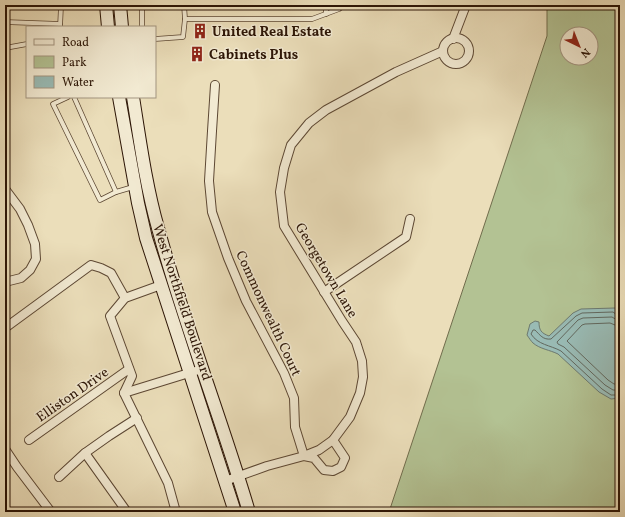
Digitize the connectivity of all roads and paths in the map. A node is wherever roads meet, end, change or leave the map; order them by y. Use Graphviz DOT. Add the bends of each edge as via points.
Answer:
graph roads {
  1 [pos="17,5"];
  2 [pos="61,5"];
  3 [pos="88,5"];
  4 [pos="106,5"];
  5 [pos="120,5"];
  6 [pos="142,5"];
  7 [pos="184,5"];
  8 [pos="326,5"];
  9 [pos="344,5"];
  10 [pos="466,5"];
  11 [pos="326,14"];
  12 [pos="185,19"];
  13 [pos="5,22"];
  14 [pos="60,25"];
  15 [pos="108,26"];
  16 [pos="122,26"];
  17 [pos="142,26"];
  18 [pos="156,39"];
  19 [pos="453,39"];
  20 [pos="26,44"];
  21 [pos="5,48"];
  22 [pos="443,52"];
  23 [pos="215,85"];
  24 [pos="66,98"];
  25 [pos="74,98"];
  26 [pos="119,98"];
  27 [pos="134,98"];
  28 [pos="148,184"];
  29 [pos="135,186"];
  30 [pos="5,189"];
  31 [pos="116,192"];
  32 [pos="410,219"];
  33 [pos="5,282"];
  34 [pos="162,285"];
  35 [pos="324,292"];
  36 [pos="125,298"];
  37 [pos="5,328"];
  38 [pos="202,368"];
  39 [pos="129,369"];
  40 [pos="189,373"];
  41 [pos="124,393"];
  42 [pos="137,418"];
  43 [pos="30,440"];
  44 [pos="333,440"];
  45 [pos="5,449"];
  46 [pos="85,453"];
  47 [pos="304,456"];
  48 [pos="59,477"];
  49 [pos="238,477"];
  50 [pos="225,481"];
  51 [pos="51,512"];
  52 [pos="127,512"];
  53 [pos="176,512"];
  54 [pos="236,512"];
  55 [pos="249,512"];
  1 -- 2 [label="lane"];
  2 -- 3 [label="lane"];
  2 -- 14 [label="lane"];
  4 -- 15 [label="main road"];
  5 -- 16 [label="main road"];
  6 -- 17 [label="lane"];
  7 -- 12 [label="lane"];
  8 -- 11 [label="lane"];
  9 -- 11 [label="lane"];
  10 -- 19 [label="street"];
  11 -- 12 [label="lane" via="312,19"];
  12 -- 18 [label="lane" via="184,37"];
  13 -- 14 [label="lane"];
  19 -- 22 [label="street" via="446,43"];
  19 -- 22 [label="street" via="461,39 467,45 467,58 460,63 452,64 445,59"];
  20 -- 21 [label="lane"];
  22 -- 35 [label="street, Georgetown Lane" via="396,72 326,110 309,123 291,145 280,192 284,226"];
  23 -- 47 [label="street, Commonwealth Court" via="209,182 212,212 246,301 284,373 294,398 295,426"];
  24 -- 31 [label="lane" via="53,104 100,200"];
  25 -- 31 [label="lane"];
  26 -- 29 [label="main road, West Northfield Boulevard"];
  27 -- 28 [label="main road, West Northfield Boulevard"];
  28 -- 29 [label="main road"];
  28 -- 38 [label="main road, West Northfield Boulevard" via="173,280"];
  29 -- 31 [label="lane"];
  29 -- 34 [label="main road, West Northfield Boulevard" via="146,238"];
  30 -- 33 [label="street" via="28,225 35,244 36,259 30,270 21,278"];
  32 -- 35 [label="street" via="406,236"];
  34 -- 36 [label="street"];
  34 -- 40 [label="main road, West Northfield Boulevard"];
  35 -- 44 [label="street, Georgetown Lane" via="356,342 363,372 360,393 350,417"];
  36 -- 37 [label="street" via="111,273 91,265"];
  36 -- 39 [label="street" via="110,316"];
  38 -- 40 [label="street"];
  38 -- 49 [label="main road, West Northfield Boulevard"];
  39 -- 41 [label="street" via="132,376"];
  39 -- 43 [label="street, Elliston Drive"];
  40 -- 41 [label="street"];
  40 -- 50 [label="main road, West Northfield Boulevard"];
  41 -- 42 [label="street"];
  42 -- 46 [label="street"];
  42 -- 53 [label="street" via="168,483"];
  44 -- 47 [label="street, Georgetown Lane"];
  44 -- 47 [label="street" via="345,458 341,467 333,471 324,470 314,458"];
  45 -- 51 [label="street"];
  46 -- 48 [label="street"];
  46 -- 52 [label="street"];
  47 -- 49 [label="street, Georgetown Lane"];
  49 -- 50 [label="street, Georgetown Lane"];
  49 -- 55 [label="main road, West Northfield Boulevard"];
  50 -- 54 [label="main road, West Northfield Boulevard"];
}
